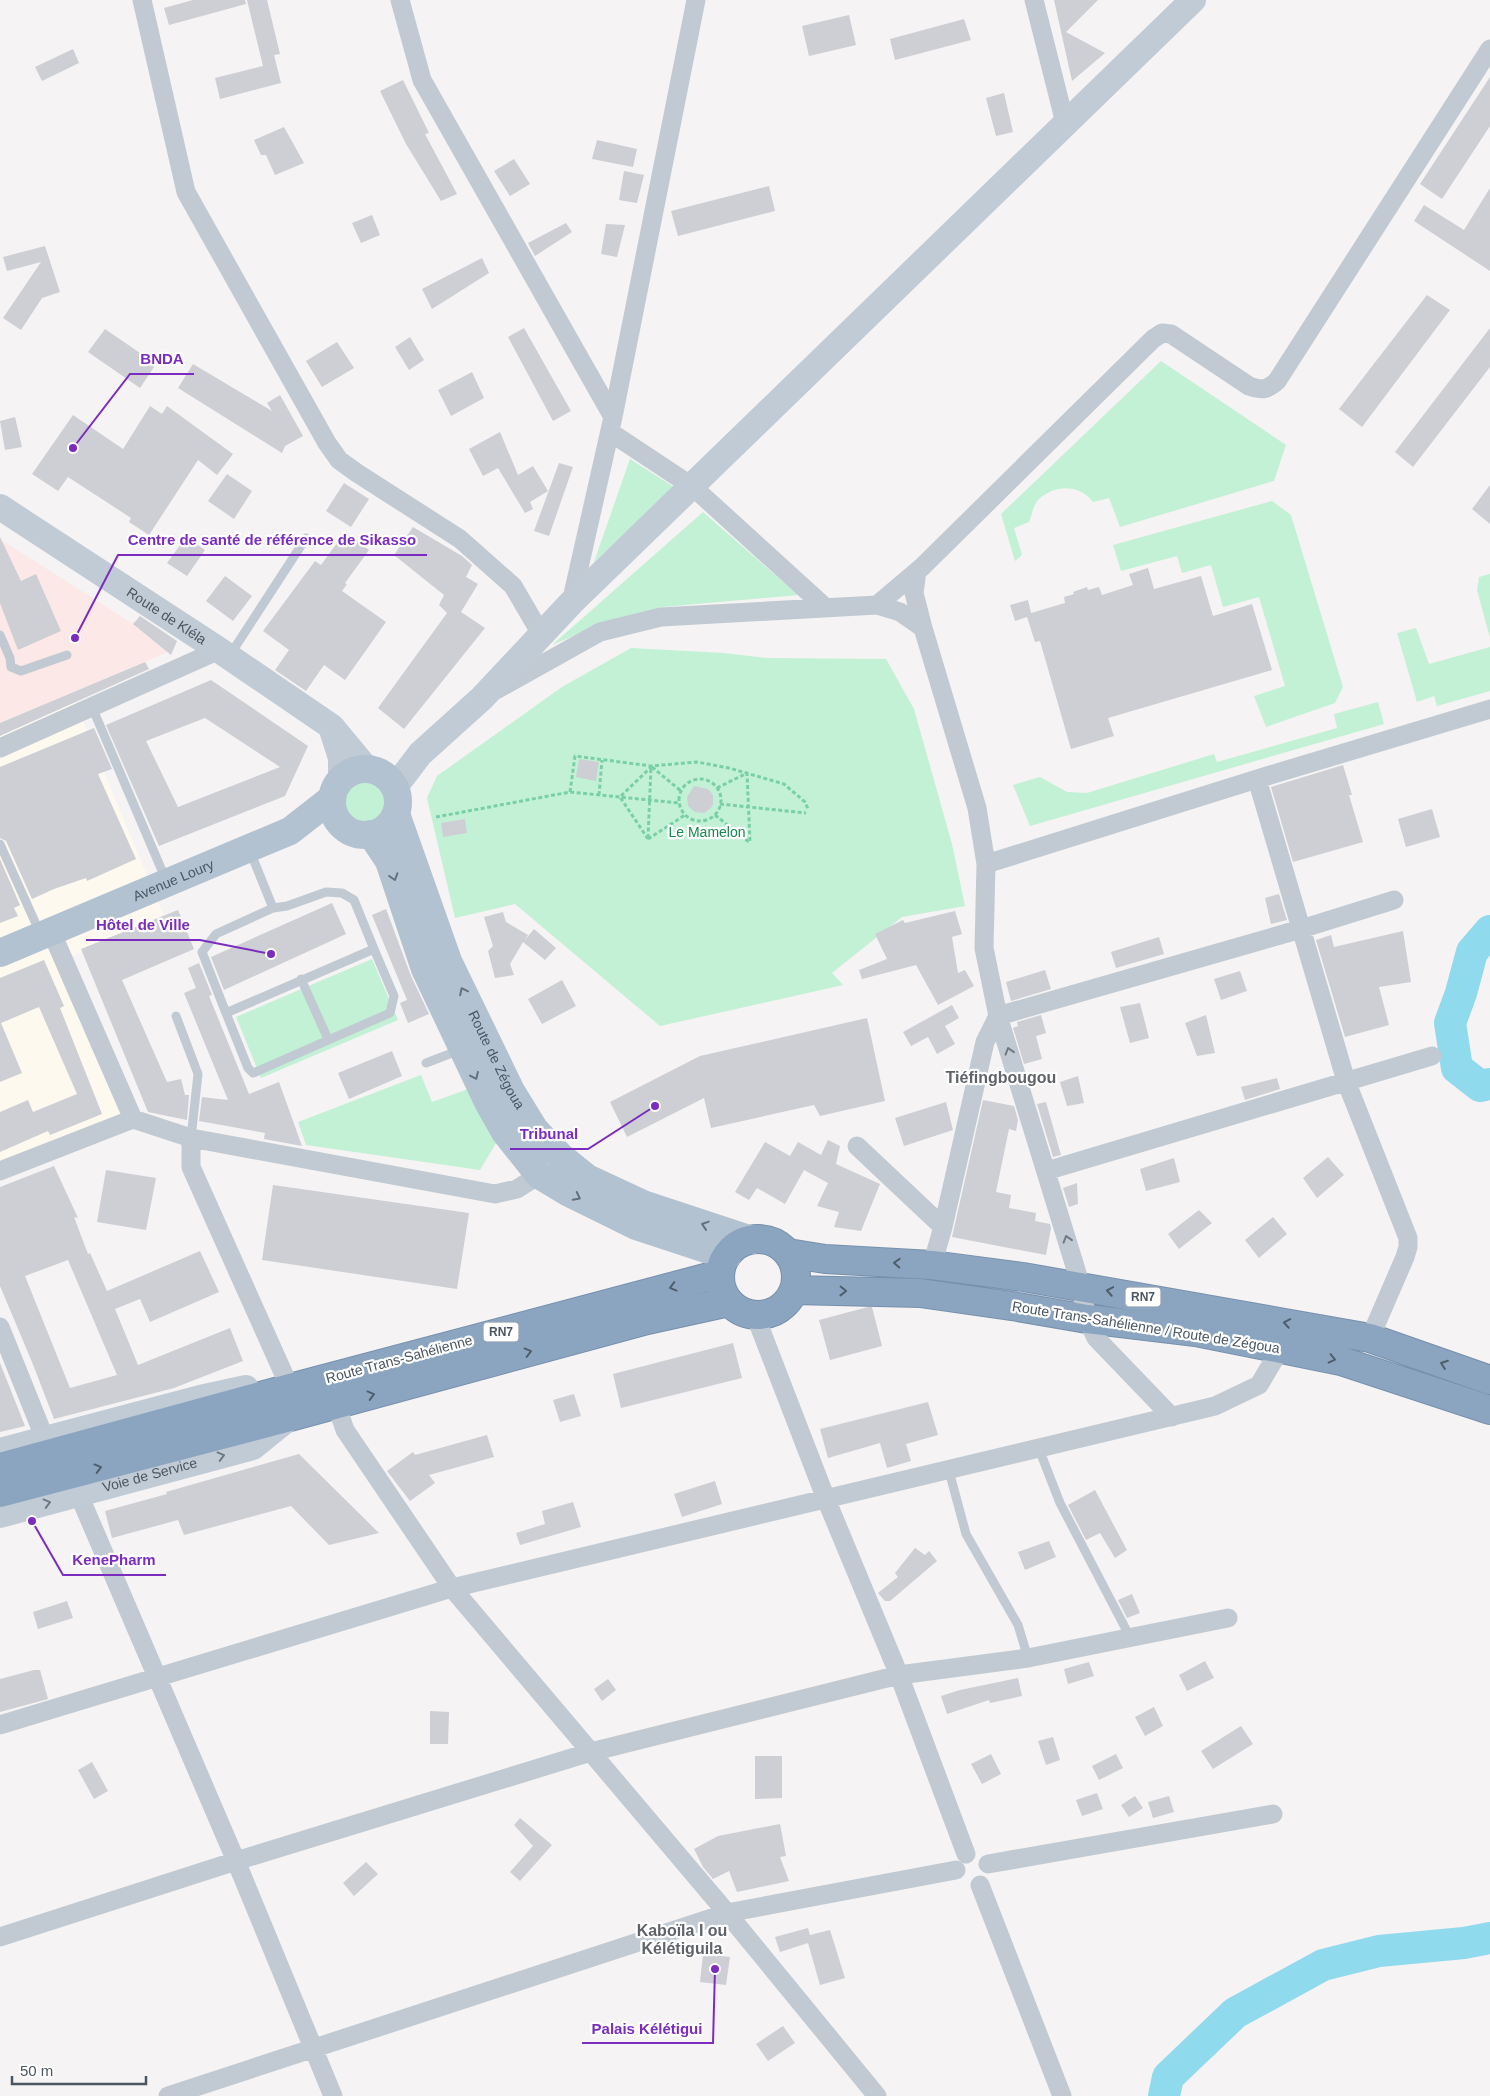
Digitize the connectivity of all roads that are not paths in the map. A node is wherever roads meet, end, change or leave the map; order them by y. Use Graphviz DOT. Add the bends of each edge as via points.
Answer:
graph roads {
  1 [pos="142,0"];
  2 [pos="400,0"];
  3 [pos="696,0"];
  4 [pos="1034,0"];
  5 [pos="1193,0"];
  6 [pos="1490,49"];
  7 [pos="1065,123"];
  8 [pos="612,425"];
  9 [pos="693,486"];
  10 [pos="0,507"];
  11 [pos="306,538"];
  12 [pos="917,571"];
  13 [pos="571,603"];
  14 [pos="877,605"];
  15 [pos="826,608"];
  16 [pos="923,628"];
  17 [pos="541,634"];
  18 [pos="0,635"];
  19 [pos="223,654"];
  20 [pos="68,655"];
  21 [pos="482,698"];
  22 [pos="92,707"];
  23 [pos="1490,709"];
  24 [pos="332,728"];
  25 [pos="0,748"];
  26 [pos="379,775"];
  27 [pos="1257,779"];
  28 [pos="336,788"];
  29 [pos="396,814"];
  30 [pos="340,824"];
  31 [pos="290,831"];
  32 [pos="371,834"];
  33 [pos="0,844"];
  34 [pos="249,848"];
  35 [pos="986,864"];
  36 [pos="167,883"];
  37 [pos="1394,900"];
  38 [pos="273,908"];
  39 [pos="1301,929"];
  40 [pos="46,933"];
  41 [pos="374,948"];
  42 [pos="0,953"];
  43 [pos="301,979"];
  44 [pos="226,1012"];
  45 [pos="176,1016"];
  46 [pos="998,1016"];
  47 [pos="328,1039"];
  48 [pos="462,1049"];
  49 [pos="1432,1056"];
  50 [pos="426,1063"];
  51 [pos="1346,1081"];
  52 [pos="133,1119"];
  53 [pos="192,1138"];
  54 [pos="857,1146"];
  55 [pos="0,1171"];
  56 [pos="1046,1171"];
  57 [pos="540,1174"];
  58 [pos="943,1227"];
  59 [pos="752,1240"];
  60 [pos="788,1253"];
  61 [pos="724,1265"];
  62 [pos="932,1265"];
  63 [pos="1081,1286"];
  64 [pos="794,1290"];
  65 [pos="729,1302"];
  66 [pos="755,1315"];
  67 [pos="1087,1319"];
  68 [pos="0,1327"];
  69 [pos="1370,1338"];
  70 [pos="1281,1348"];
  71 [pos="1490,1380"];
  72 [pos="285,1389"];
  73 [pos="336,1404"];
  74 [pos="1490,1410"];
  75 [pos="290,1417"];
  76 [pos="1172,1417"];
  77 [pos="45,1439"];
  78 [pos="1039,1449"];
  79 [pos="0,1451"];
  80 [pos="0,1466"];
  81 [pos="949,1471"];
  82 [pos="0,1493"];
  83 [pos="79,1495"];
  84 [pos="826,1499"];
  85 [pos="0,1516"];
  86 [pos="452,1588"];
  87 [pos="1228,1618"];
  88 [pos="1130,1637"];
  89 [pos="1028,1658"];
  90 [pos="899,1675"];
  91 [pos="156,1678"];
  92 [pos="0,1725"];
  93 [pos="591,1752"];
  94 [pos="1273,1814"];
  95 [pos="236,1861"];
  96 [pos="961,1862"];
  97 [pos="988,1864"];
  98 [pos="980,1885"];
  99 [pos="727,1913"];
  100 [pos="0,1937"];
  101 [pos="313,2048"];
  102 [pos="168,2096"];
  103 [pos="333,2096"];
  104 [pos="877,2096"];
  105 [pos="1062,2096"];
  1 -- 17 [label="street" via="186,192 327,443 339,460 460,539 513,586"];
  2 -- 8 [label="street" via="422,80"];
  3 -- 8 [label="street"];
  4 -- 7 [label="street"];
  5 -- 7 [label="street"];
  6 -- 12 [label="street" via="1277,381 1261,390 1248,386 1171,334 1162,333"];
  7 -- 9 [label="street"];
  8 -- 9 [label="street"];
  8 -- 13 [label="street"];
  9 -- 13 [label="street"];
  9 -- 15 [label="street"];
  10 -- 19 [label="street, Route de Kléla"];
  11 -- 19 [label="lane"];
  12 -- 14 [label="street"];
  12 -- 16 [label="street" via="914,593"];
  13 -- 17 [label="street"];
  14 -- 15 [label="street"];
  14 -- 16 [label="street" via="900,612"];
  15 -- 21 [label="street" via="661,617 600,632"];
  16 -- 35 [label="street" via="977,808"];
  17 -- 21 [label="street"];
  18 -- 20 [label="lane" via="11,667 21,671"];
  19 -- 22 [label="street"];
  19 -- 24 [label="street, Route de Kléla"];
  21 -- 26 [label="street" via="420,754"];
  22 -- 25 [label="street"];
  22 -- 36 [label="lane"];
  23 -- 27 [label="street"];
  24 -- 26 [label="street, Route de Kléla"];
  24 -- 28 [label="street" via="341,758"];
  26 -- 28 [label="main road" via="353,771"];
  26 -- 29 [label="main road" via="398,796"];
  27 -- 35 [label="street"];
  27 -- 39 [label="street"];
  28 -- 30 [label="main road" via="335,817"];
  28 -- 31 [label="main road"];
  29 -- 32 [label="main road" via="386,827"];
  59 -- 29 [label="main road, Route de Zégoua, one-way" via="643,1204 587,1178 535,1130 512,1091 448,961"];
  30 -- 31 [label="main road"];
  30 -- 32 [label="main road" via="358,834"];
  31 -- 34 [label="main road, Avenue Loury"];
  32 -- 48 [label="main road, Route de Zégoua, one-way" via="389,861 425,969"];
  33 -- 40 [label="lane"];
  34 -- 36 [label="main road, Avenue Loury"];
  34 -- 38 [label="lane"];
  35 -- 46 [label="street" via="984,948"];
  36 -- 40 [label="main road, Avenue Loury"];
  37 -- 39 [label="street"];
  38 -- 41 [label="lane" via="326,892 342,893 354,900"];
  38 -- 44 [label="lane" via="216,934 202,952"];
  39 -- 46 [label="street"];
  39 -- 51 [label="street"];
  40 -- 42 [label="main road, Avenue Loury"];
  40 -- 52 [label="street"];
  41 -- 43 [label="lane"];
  41 -- 47 [label="lane" via="394,996 390,1013"];
  43 -- 44 [label="lane"];
  43 -- 47 [label="lane"];
  44 -- 47 [label="lane" via="248,1068 253,1073"];
  45 -- 53 [label="lane" via="198,1074"];
  56 -- 46 [label="street, one-way"];
  46 -- 58 [label="street" via="986,1042"];
  48 -- 50 [label="lane"];
  48 -- 57 [label="main road, Route de Zégoua, one-way" via="504,1132"];
  49 -- 51 [label="street"];
  51 -- 56 [label="street"];
  51 -- 69 [label="street" via="1408,1238 1405,1256"];
  52 -- 53 [label="street"];
  52 -- 55 [label="street"];
  53 -- 57 [label="street" via="495,1194 518,1189"];
  53 -- 72 [label="street" via="191,1167"];
  54 -- 58 [label="street"];
  63 -- 56 [label="street, one-way"];
  57 -- 61 [label="main road, Route de Zégoua, one-way" via="569,1193"];
  58 -- 62 [label="street"];
  59 -- 60 [label="highway, RN7" via="772,1242"];
  59 -- 61 [label="highway, Route Trans-Sahélienne / RN7" via="738,1246"];
  62 -- 60 [label="highway, Route Trans-Sahélienne / Route de Zégoua / RN7, one-way" via="825,1259"];
  60 -- 64 [label="highway" via="796,1271"];
  61 -- 65 [label="highway" via="721,1284"];
  61 -- 72 [label="highway, Route Trans-Sahélienne / RN7, one-way"];
  62 -- 63 [label="highway, Route Trans-Sahélienne / Route de Zégoua / RN7"];
  63 -- 67 [label="street"];
  69 -- 63 [label="highway, Route Trans-Sahélienne / Route de Zégoua / RN7, one-way"];
  64 -- 66 [label="highway" via="783,1306 774,1312"];
  64 -- 67 [label="highway, Route Trans-Sahélienne / Route de Zégoua / RN7, one-way" via="920,1293"];
  65 -- 66 [label="highway" via="745,1313"];
  73 -- 65 [label="highway, Route Trans-Sahélienne / RN7, one-way" via="647,1320"];
  66 -- 84 [label="street"];
  67 -- 70 [label="highway, Route Trans-Sahélienne / Route de Zégoua / RN7" via="1196,1332"];
  67 -- 76 [label="street" via="1096,1338"];
  68 -- 77 [label="street"];
  71 -- 69 [label="highway, Route Trans-Sahélienne / Route de Zégoua / RN7, one-way"];
  70 -- 74 [label="highway, Route Trans-Sahélienne / Route de Zégoua / RN7, one-way" via="1363,1367"];
  70 -- 76 [label="street" via="1259,1385 1215,1406"];
  72 -- 77 [label="street" via="256,1386"];
  72 -- 80 [label="highway, RN7"];
  73 -- 75 [label="highway, Route Trans-Sahélienne / RN7"];
  73 -- 86 [label="street" via="345,1430"];
  82 -- 75 [label="highway, RN7, one-way"];
  83 -- 75 [label="street, Voie de Service, one-way" via="253,1446"];
  76 -- 78 [label="street"];
  77 -- 79 [label="street"];
  78 -- 81 [label="street"];
  78 -- 88 [label="lane" via="1060,1503"];
  81 -- 84 [label="street"];
  81 -- 89 [label="lane" via="966,1534 1018,1626"];
  85 -- 83 [label="street, Voie de Service, one-way"];
  83 -- 91 [label="street"];
  84 -- 86 [label="street"];
  84 -- 90 [label="street"];
  86 -- 91 [label="street"];
  86 -- 93 [label="street"];
  87 -- 88 [label="street"];
  88 -- 89 [label="street"];
  89 -- 90 [label="street"];
  90 -- 93 [label="street"];
  90 -- 96 [label="street"];
  91 -- 92 [label="street"];
  91 -- 95 [label="street"];
  93 -- 95 [label="street"];
  93 -- 99 [label="street"];
  94 -- 97 [label="street"];
  95 -- 100 [label="street"];
  95 -- 101 [label="street"];
  96 -- 97 [label="street" via="980,1854"];
  96 -- 98 [label="street" via="957,1875 964,1884"];
  96 -- 99 [label="street"];
  97 -- 98 [label="street" via="990,1872"];
  98 -- 105 [label="street"];
  99 -- 101 [label="street"];
  99 -- 104 [label="street"];
  101 -- 102 [label="street"];
  101 -- 103 [label="street"];
}
